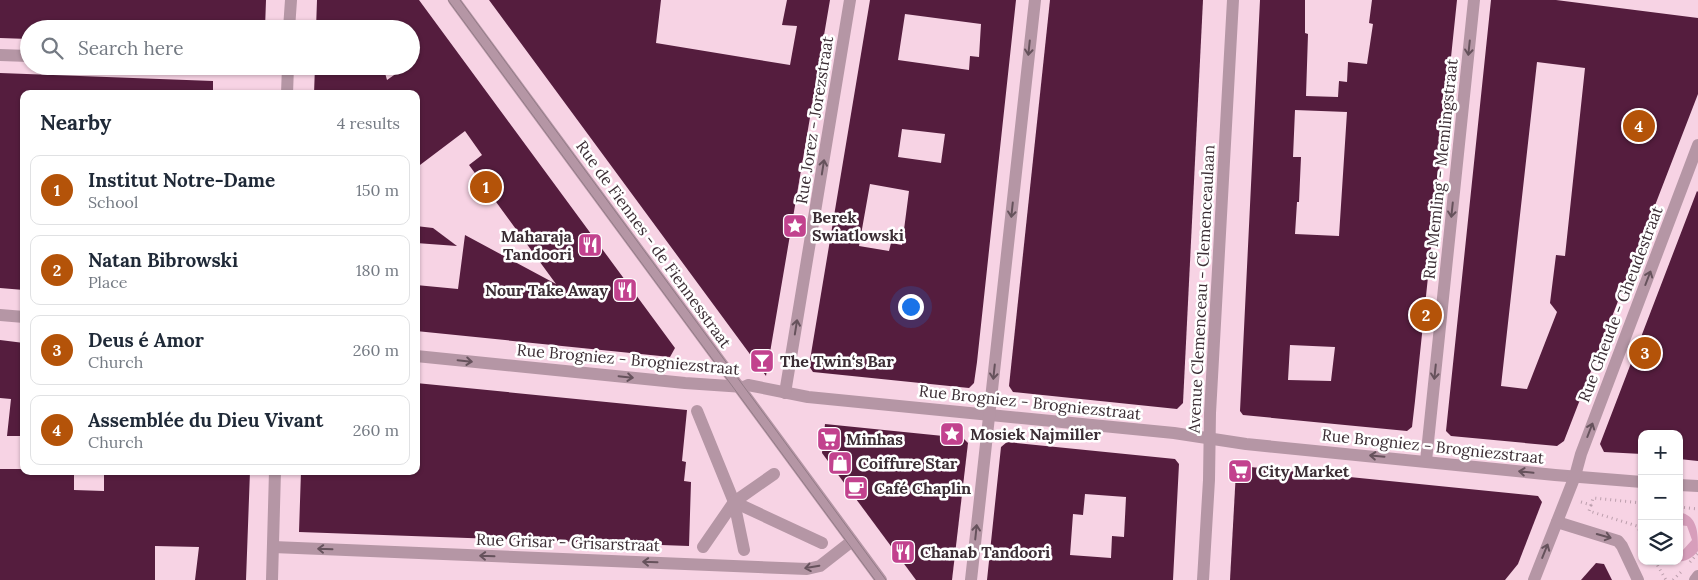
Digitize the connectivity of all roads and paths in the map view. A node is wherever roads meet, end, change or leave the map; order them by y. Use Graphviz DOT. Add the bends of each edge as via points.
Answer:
graph roads {
  1 [pos="291,0"];
  2 [pos="454,0"];
  3 [pos="850,0"];
  4 [pos="1035,0"];
  5 [pos="1233,0"];
  6 [pos="1474,0"];
  7 [pos="290,20"];
  8 [pos="0,55"];
  9 [pos="20,56"];
  10 [pos="288,75"];
  11 [pos="287,90"];
  12 [pos="1698,145"];
  13 [pos="0,315"];
  14 [pos="20,317"];
  15 [pos="420,356"];
  16 [pos="738,387"];
  17 [pos="785,393"];
  18 [pos="697,411"];
  19 [pos="988,415"];
  20 [pos="1210,438"];
  21 [pos="1426,461"];
  22 [pos="774,474"];
  23 [pos="276,475"];
  24 [pos="1575,476"];
  25 [pos="1638,482"];
  26 [pos="1683,485"];
  27 [pos="1698,486"];
  28 [pos="734,502"];
  29 [pos="1578,502"];
  30 [pos="1638,504"];
  31 [pos="1591,505"];
  32 [pos="1683,507"];
  33 [pos="1698,509"];
  34 [pos="1557,522"];
  35 [pos="1638,528"];
  36 [pos="852,542"];
  37 [pos="822,543"];
  38 [pos="273,547"];
  39 [pos="703,547"];
  40 [pos="744,550"];
  41 [pos="1658,565"];
  42 [pos="1698,576"];
  43 [pos="272,580"];
  44 [pos="881,580"];
  45 [pos="971,580"];
  46 [pos="1203,580"];
  47 [pos="1534,580"];
  48 [pos="1638,580"];
  49 [pos="1666,580"];
  50 [pos="1695,580"];
  1 -- 7 [label="street"];
  2 -- 16 [label="street, Rue de Fiennes - de Fiennesstraat"];
  17 -- 3 [label="street, Rue Jorez - Jorezstraat, one-way"];
  4 -- 19 [label="street, one-way"];
  5 -- 20 [label="street, Avenue Clemenceau - Clemenceaulaan"];
  6 -- 21 [label="street, Rue Memling - Memlingstraat, one-way"];
  8 -- 9 [label="street"];
  10 -- 11 [label="street"];
  24 -- 12 [label="street, Rue Gheude - Gheudestraat, one-way"];
  13 -- 14 [label="street"];
  15 -- 16 [label="street, Rue Brogniez - Brogniezstraat, one-way"];
  16 -- 17 [label="street, Rue Brogniez - Brogniezstraat" via="748,385"];
  16 -- 36 [label="street, Rue de Fiennes - de Fiennesstraat"];
  17 -- 19 [label="street, Rue Brogniez - Brogniezstraat"];
  18 -- 28 [label="street"];
  19 -- 20 [label="street, Rue Brogniez - Brogniezstraat"];
  45 -- 19 [label="street, one-way"];
  21 -- 20 [label="street, Rue Brogniez - Brogniezstraat, one-way"];
  20 -- 46 [label="street, Avenue Clemenceau - Clemenceaulaan"];
  24 -- 21 [label="street, Rue Brogniez - Brogniezstraat, one-way"];
  22 -- 28 [label="street"];
  23 -- 38 [label="street"];
  24 -- 25 [label="street, Rue Brogniez - Brogniezstraat"];
  24 -- 34 [label="street, Rue Gheude - Gheudestraat"];
  26 -- 27 [label="street"];
  28 -- 37 [label="street"];
  28 -- 39 [label="street"];
  28 -- 40 [label="street"];
  29 -- 31 [label="path"];
  30 -- 31 [label="path" via="1593,498"];
  31 -- 35 [label="path" via="1589,510"];
  32 -- 33 [label="path"];
  47 -- 34 [label="street, Rue Gheude - Gheudestraat, one-way"];
  34 -- 48 [label="street, one-way" via="1618,541"];
  36 -- 38 [label="street, Rue Grisar - Grisarstraat, one-way" via="820,566 807,569"];
  36 -- 44 [label="street, Rue de Fiennes - de Fiennesstraat"];
  38 -- 43 [label="street"];
  41 -- 49 [label="path"];
  42 -- 50 [label="street"];
}
